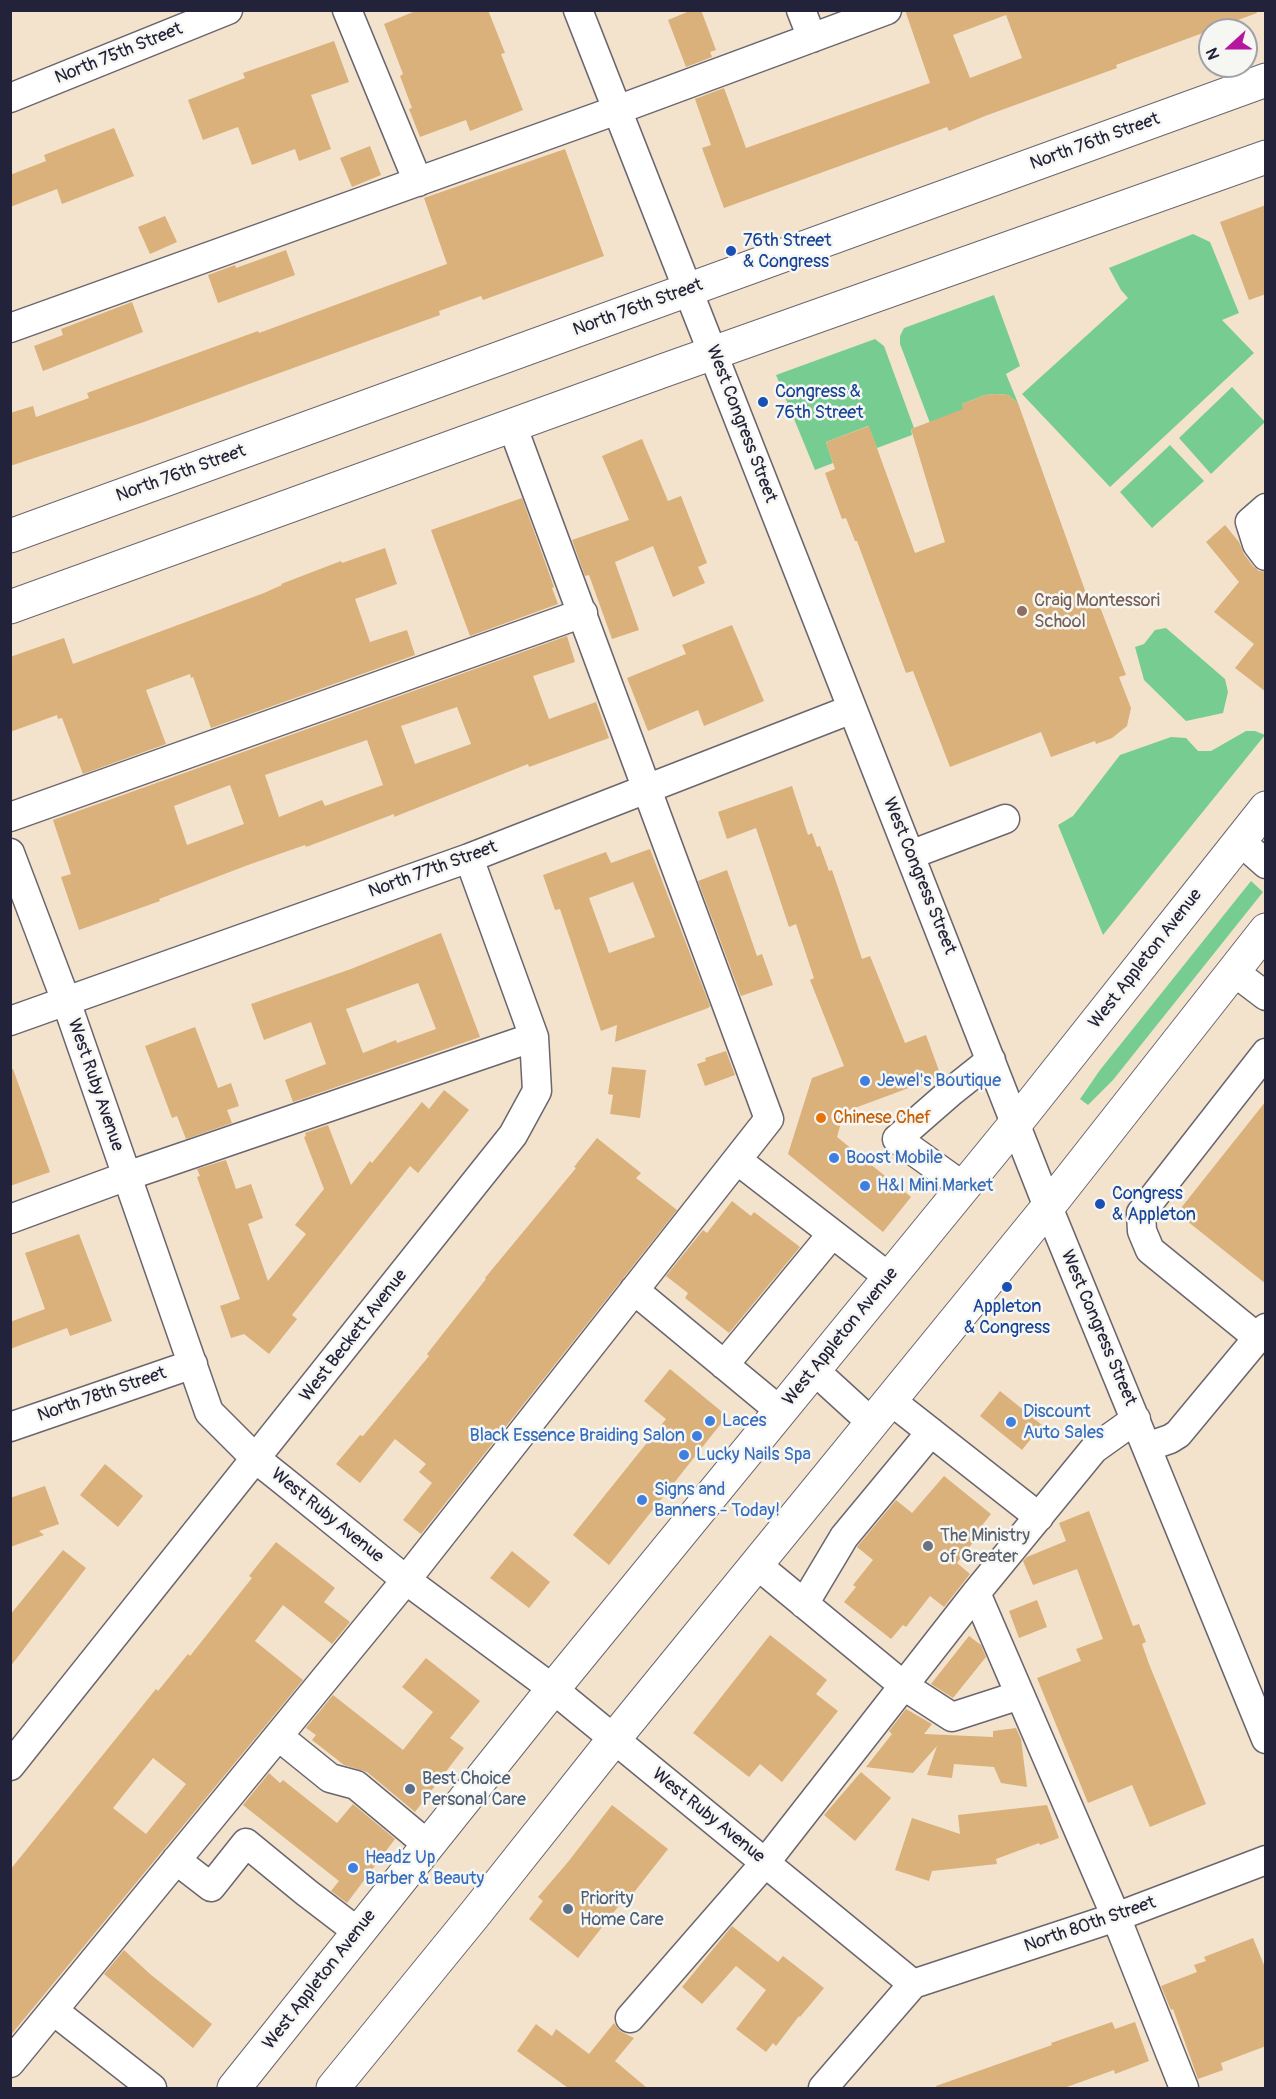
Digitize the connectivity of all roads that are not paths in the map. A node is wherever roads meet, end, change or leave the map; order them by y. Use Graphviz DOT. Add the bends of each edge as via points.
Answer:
graph roads {
  1 [pos="228,10"];
  2 [pos="347,10"];
  3 [pos="578,10"];
  4 [pos="801,10"];
  5 [pos="887,10"];
  6 [pos="812,38"];
  7 [pos="1266,80"];
  8 [pos="10,99"];
  9 [pos="617,110"];
  10 [pos="1266,157"];
  11 [pos="418,182"];
  12 [pos="688,289"];
  13 [pos="10,328"];
  14 [pos="713,353"];
  15 [pos="512,425"];
  16 [pos="1266,508"];
  17 [pos="10,536"];
  18 [pos="1266,556"];
  19 [pos="10,607"];
  20 [pos="583,613"];
  21 [pos="852,709"];
  22 [pos="648,789"];
  23 [pos="1266,808"];
  24 [pos="10,817"];
  25 [pos="1005,819"];
  26 [pos="1240,841"];
  27 [pos="10,854"];
  28 [pos="910,855"];
  29 [pos="469,858"];
  30 [pos="1266,864"];
  31 [pos="1266,930"];
  32 [pos="1233,971"];
  33 [pos="1266,996"];
  34 [pos="66,1001"];
  35 [pos="10,1021"];
  36 [pos="534,1037"];
  37 [pos="1266,1053"];
  38 [pos="991,1060"];
  39 [pos="1016,1123"];
  40 [pos="737,1160"];
  41 [pos="127,1176"];
  42 [pos="964,1187"];
  43 [pos="1048,1207"];
  44 [pos="10,1219"];
  45 [pos="832,1234"];
  46 [pos="890,1278"];
  47 [pos="634,1290"];
  48 [pos="1262,1333"];
  49 [pos="193,1364"];
  50 [pos="724,1365"];
  51 [pos="814,1370"];
  52 [pos="780,1411"];
  53 [pos="881,1411"];
  54 [pos="1136,1419"];
  55 [pos="10,1427"];
  56 [pos="932,1432"];
  57 [pos="1147,1447"];
  58 [pos="256,1460"];
  59 [pos="1039,1517"];
  60 [pos="756,1564"];
  61 [pos="406,1580"];
  62 [pos="976,1593"];
  63 [pos="804,1604"];
  64 [pos="904,1686"];
  65 [pos="553,1689"];
  66 [pos="1020,1695"];
  67 [pos="279,1736"];
  68 [pos="614,1739"];
  69 [pos="1266,1739"];
  70 [pos="10,1766"];
  71 [pos="428,1845"];
  72 [pos="176,1860"];
  73 [pos="1266,1860"];
  74 [pos="765,1863"];
  75 [pos="1116,1917"];
  76 [pos="358,1932"];
  77 [pos="913,1984"];
  78 [pos="54,2011"];
  79 [pos="630,2018"];
  80 [pos="10,2063"];
  81 [pos="152,2088"];
  82 [pos="234,2088"];
  83 [pos="333,2088"];
  84 [pos="823,2088"];
  85 [pos="1184,2088"];
  1 -- 8 [label="street, North 75th Street"];
  2 -- 11 [label="street"];
  3 -- 9 [label="street, West Congress Street"];
  4 -- 6 [label="street"];
  5 -- 6 [label="street"];
  6 -- 9 [label="street"];
  7 -- 12 [label="main road, North 76th Street"];
  9 -- 11 [label="street"];
  9 -- 12 [label="street, West Congress Street"];
  10 -- 14 [label="main road"];
  11 -- 13 [label="street"];
  12 -- 14 [label="street, West Congress Street"];
  12 -- 17 [label="main road, North 76th Street"];
  14 -- 15 [label="main road"];
  14 -- 21 [label="street, West Congress Street"];
  15 -- 19 [label="main road"];
  15 -- 20 [label="street"];
  16 -- 18 [label="street" via="1250,522 1257,544"];
  20 -- 22 [label="street"];
  20 -- 24 [label="street"];
  21 -- 22 [label="street, North 77th Street"];
  21 -- 28 [label="street, West Congress Street"];
  22 -- 29 [label="street, North 77th Street"];
  22 -- 40 [label="street" via="769,1119"];
  23 -- 26 [label="main road, West Appleton Avenue"];
  25 -- 28 [label="street"];
  26 -- 30 [label="street"];
  26 -- 39 [label="main road, West Appleton Avenue"];
  27 -- 34 [label="street, West Ruby Avenue"];
  28 -- 38 [label="street, West Congress Street"];
  29 -- 34 [label="street, North 77th Street"];
  29 -- 36 [label="street, West Beckett Avenue"];
  31 -- 32 [label="main road"];
  32 -- 33 [label="street"];
  32 -- 43 [label="main road"];
  34 -- 35 [label="street, North 77th Street"];
  34 -- 41 [label="street, West Ruby Avenue"];
  36 -- 41 [label="street"];
  36 -- 58 [label="street, West Beckett Avenue" via="537,1091 513,1135"];
  37 -- 48 [label="street" via="1141,1213 1142,1230 1150,1250"];
  38 -- 39 [label="street, West Congress Street"];
  38 -- 42 [label="street" via="897,1139"];
  39 -- 42 [label="main road, West Appleton Avenue"];
  39 -- 43 [label="street, West Congress Street"];
  40 -- 45 [label="street"];
  40 -- 47 [label="street"];
  41 -- 44 [label="street"];
  41 -- 49 [label="street, West Ruby Avenue"];
  42 -- 46 [label="main road, West Appleton Avenue"];
  43 -- 53 [label="main road"];
  43 -- 54 [label="street, West Congress Street"];
  45 -- 46 [label="street"];
  45 -- 50 [label="street"];
  46 -- 51 [label="main road, West Appleton Avenue"];
  47 -- 50 [label="street"];
  47 -- 61 [label="street"];
  48 -- 57 [label="street" via="1178,1434"];
  49 -- 55 [label="street, North 78th Street"];
  49 -- 58 [label="street, West Ruby Avenue" via="209,1412"];
  50 -- 52 [label="street"];
  51 -- 52 [label="main road, West Appleton Avenue"];
  51 -- 53 [label="street"];
  52 -- 65 [label="main road, West Appleton Avenue"];
  53 -- 56 [label="street"];
  53 -- 60 [label="main road"];
  54 -- 57 [label="street, West Congress Street"];
  54 -- 59 [label="street" via="1094,1449"];
  56 -- 59 [label="street"];
  56 -- 63 [label="street" via="844,1537"];
  57 -- 69 [label="street, West Congress Street"];
  58 -- 61 [label="street, West Ruby Avenue"];
  58 -- 70 [label="street, West Beckett Avenue"];
  59 -- 62 [label="street"];
  60 -- 63 [label="street"];
  60 -- 68 [label="main road"];
  61 -- 65 [label="street, West Ruby Avenue"];
  61 -- 67 [label="street"];
  62 -- 64 [label="street"];
  62 -- 66 [label="street"];
  63 -- 64 [label="street"];
  64 -- 66 [label="street" via="952,1717"];
  64 -- 74 [label="street"];
  65 -- 68 [label="street, West Ruby Avenue"];
  65 -- 71 [label="main road, West Appleton Avenue"];
  66 -- 75 [label="street"];
  67 -- 71 [label="street" via="330,1778 356,1785"];
  67 -- 72 [label="street"];
  68 -- 74 [label="street, West Ruby Avenue"];
  68 -- 83 [label="main road"];
  71 -- 76 [label="main road, West Appleton Avenue"];
  72 -- 76 [label="street" via="211,1887 246,1842"];
  72 -- 78 [label="street"];
  73 -- 75 [label="street, North 80th Street"];
  74 -- 77 [label="street, West Ruby Avenue"];
  74 -- 79 [label="street"];
  75 -- 77 [label="street, North 80th Street"];
  75 -- 85 [label="street"];
  76 -- 82 [label="main road, West Appleton Avenue"];
  77 -- 84 [label="street"];
  78 -- 80 [label="street"];
  78 -- 81 [label="street"];
}
